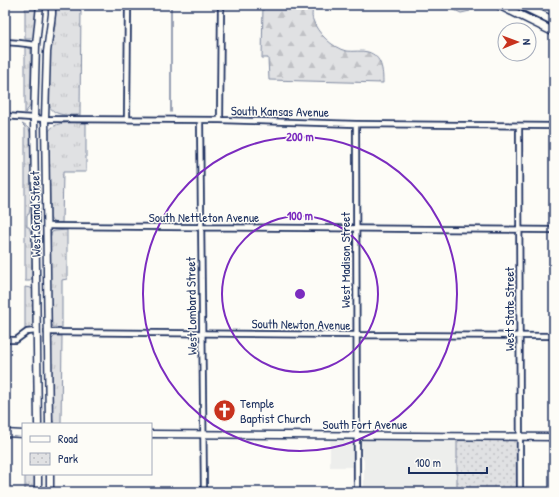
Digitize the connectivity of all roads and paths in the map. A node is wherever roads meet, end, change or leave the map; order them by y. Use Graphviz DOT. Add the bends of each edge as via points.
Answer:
graph roads {
  1 [pos="40,5"];
  2 [pos="52,5"];
  3 [pos="128,5"];
  4 [pos="221,5"];
  5 [pos="499,5"];
  6 [pos="521,5"];
  7 [pos="554,21"];
  8 [pos="554,32"];
  9 [pos="5,42"];
  10 [pos="36,45"];
  11 [pos="5,116"];
  12 [pos="34,119"];
  13 [pos="45,119"];
  14 [pos="127,119"];
  15 [pos="220,120"];
  16 [pos="200,121"];
  17 [pos="356,124"];
  18 [pos="519,126"];
  19 [pos="554,126"];
  20 [pos="46,226"];
  21 [pos="201,228"];
  22 [pos="356,229"];
  23 [pos="520,230"];
  24 [pos="554,230"];
  25 [pos="36,331"];
  26 [pos="47,332"];
  27 [pos="202,333"];
  28 [pos="356,335"];
  29 [pos="520,335"];
  30 [pos="554,336"];
  31 [pos="5,340"];
  32 [pos="38,423"];
  33 [pos="48,423"];
  34 [pos="5,433"];
  35 [pos="22,434"];
  36 [pos="152,434"];
  37 [pos="203,434"];
  38 [pos="356,435"];
  39 [pos="520,436"];
  40 [pos="554,437"];
  41 [pos="38,475"];
  42 [pos="50,475"];
  43 [pos="38,492"];
  44 [pos="50,492"];
  45 [pos="204,492"];
  46 [pos="357,492"];
  47 [pos="520,492"];
  1 -- 10 [label="main road, West Grand Street"];
  2 -- 13 [label="main road, West Grand Street" via="47,52"];
  3 -- 14 [label="street"];
  4 -- 15 [label="street"];
  5 -- 8 [label="main road"];
  6 -- 7 [label="main road"];
  9 -- 10 [label="street"];
  10 -- 12 [label="main road, West Grand Street"];
  11 -- 12 [label="street, South Kansas Avenue"];
  12 -- 13 [label="street, South Kansas Avenue"];
  12 -- 25 [label="main road, West Grand Street"];
  13 -- 14 [label="street, South Kansas Avenue"];
  13 -- 20 [label="main road, West Grand Street"];
  14 -- 16 [label="street, South Kansas Avenue"];
  15 -- 16 [label="street, South Kansas Avenue"];
  15 -- 17 [label="street, South Kansas Avenue"];
  16 -- 21 [label="street, West Lombard Street"];
  17 -- 18 [label="street, South Kansas Avenue"];
  17 -- 22 [label="street, West Madison Street"];
  18 -- 19 [label="street, South Kansas Avenue"];
  18 -- 23 [label="street, West State Street"];
  20 -- 21 [label="street, South Nettleton Avenue"];
  20 -- 26 [label="main road, West Grand Street"];
  21 -- 22 [label="street, South Nettleton Avenue"];
  21 -- 27 [label="street, West Lombard Street"];
  22 -- 23 [label="street, South Nettleton Avenue"];
  22 -- 28 [label="street, West Madison Street"];
  23 -- 24 [label="street, South Nettleton Avenue"];
  23 -- 29 [label="street, West State Street"];
  25 -- 31 [label="street" via="28,332 16,340"];
  25 -- 32 [label="main road, West Grand Street"];
  26 -- 27 [label="street, South Newton Avenue"];
  26 -- 33 [label="main road, West Grand Street"];
  27 -- 28 [label="street, South Newton Avenue"];
  27 -- 37 [label="street, West Lombard Street"];
  28 -- 29 [label="street, South Newton Avenue"];
  28 -- 38 [label="street, West Madison Street"];
  29 -- 30 [label="street, South Newton Avenue"];
  29 -- 39 [label="street, West State Street"];
  34 -- 35 [label="main road"];
  36 -- 37 [label="main road, South Fort Avenue"];
  37 -- 38 [label="main road, South Fort Avenue"];
  37 -- 45 [label="street, West Lombard Street"];
  38 -- 39 [label="main road, South Fort Avenue"];
  38 -- 46 [label="street, West Madison Street"];
  39 -- 40 [label="main road, South Fort Avenue"];
  39 -- 47 [label="street, West State Street"];
  41 -- 43 [label="main road"];
  42 -- 44 [label="main road"];
}
